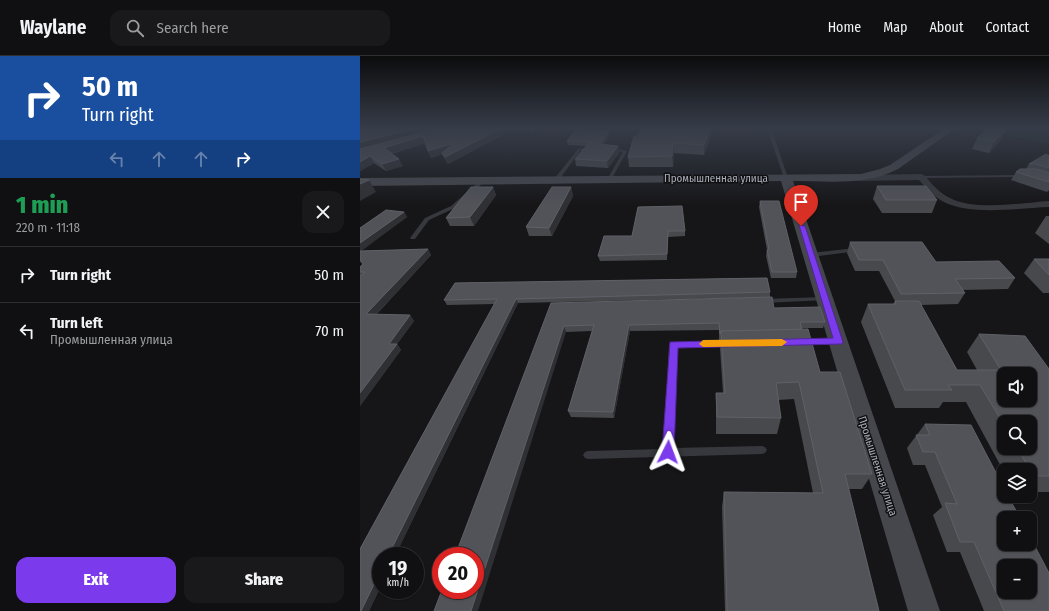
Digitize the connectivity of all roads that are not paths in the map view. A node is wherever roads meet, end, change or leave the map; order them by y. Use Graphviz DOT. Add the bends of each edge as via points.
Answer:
graph roads {
  1 [pos="576,154"];
  2 [pos="623,154"];
  3 [pos="778,154"];
  4 [pos="918,154"];
  5 [pos="895,172"];
  6 [pos="1031,176"];
  7 [pos="921,177"];
  8 [pos="610,178"];
  9 [pos="786,178"];
  10 [pos="557,179"];
  11 [pos="484,180"];
  12 [pos="360,182"];
  13 [pos="1049,204"];
  14 [pos="413,238"];
  15 [pos="862,250"];
  16 [pos="811,255"];
  17 [pos="825,299"];
  18 [pos="754,301"];
  19 [pos="792,342"];
  20 [pos="838,342"];
  21 [pos="739,343"];
  22 [pos="762,450"];
  23 [pos="668,452"];
  24 [pos="588,455"];
  25 [pos="924,611"];
  1 -- 10 [label="lane"];
  2 -- 8 [label="lane"];
  3 -- 9 [label="lane"];
  4 -- 5 [label="main road"];
  5 -- 7 [label="street"];
  5 -- 9 [label="main road" via="843,178"];
  6 -- 7 [label="lane"];
  7 -- 13 [label="street" via="950,202 968,206"];
  8 -- 9 [label="main road, Промышленная улица"];
  8 -- 10 [label="main road, Промышленная улица"];
  9 -- 16 [label="main road, Промышленная улица"];
  10 -- 11 [label="main road, Промышленная улица"];
  11 -- 12 [label="main road, Промышленная улица"];
  11 -- 14 [label="lane" via="454,207 427,220"];
  15 -- 16 [label="lane" via="839,250"];
  16 -- 17 [label="main road, Промышленная улица"];
  17 -- 18 [label="lane"];
  17 -- 20 [label="main road, Промышленная улица"];
  19 -- 20 [label="lane"];
  20 -- 25 [label="main road, Промышленная улица"];
  21 -- 23 [label="lane" via="673,344"];
  22 -- 23 [label="lane"];
  23 -- 24 [label="lane"];
}
